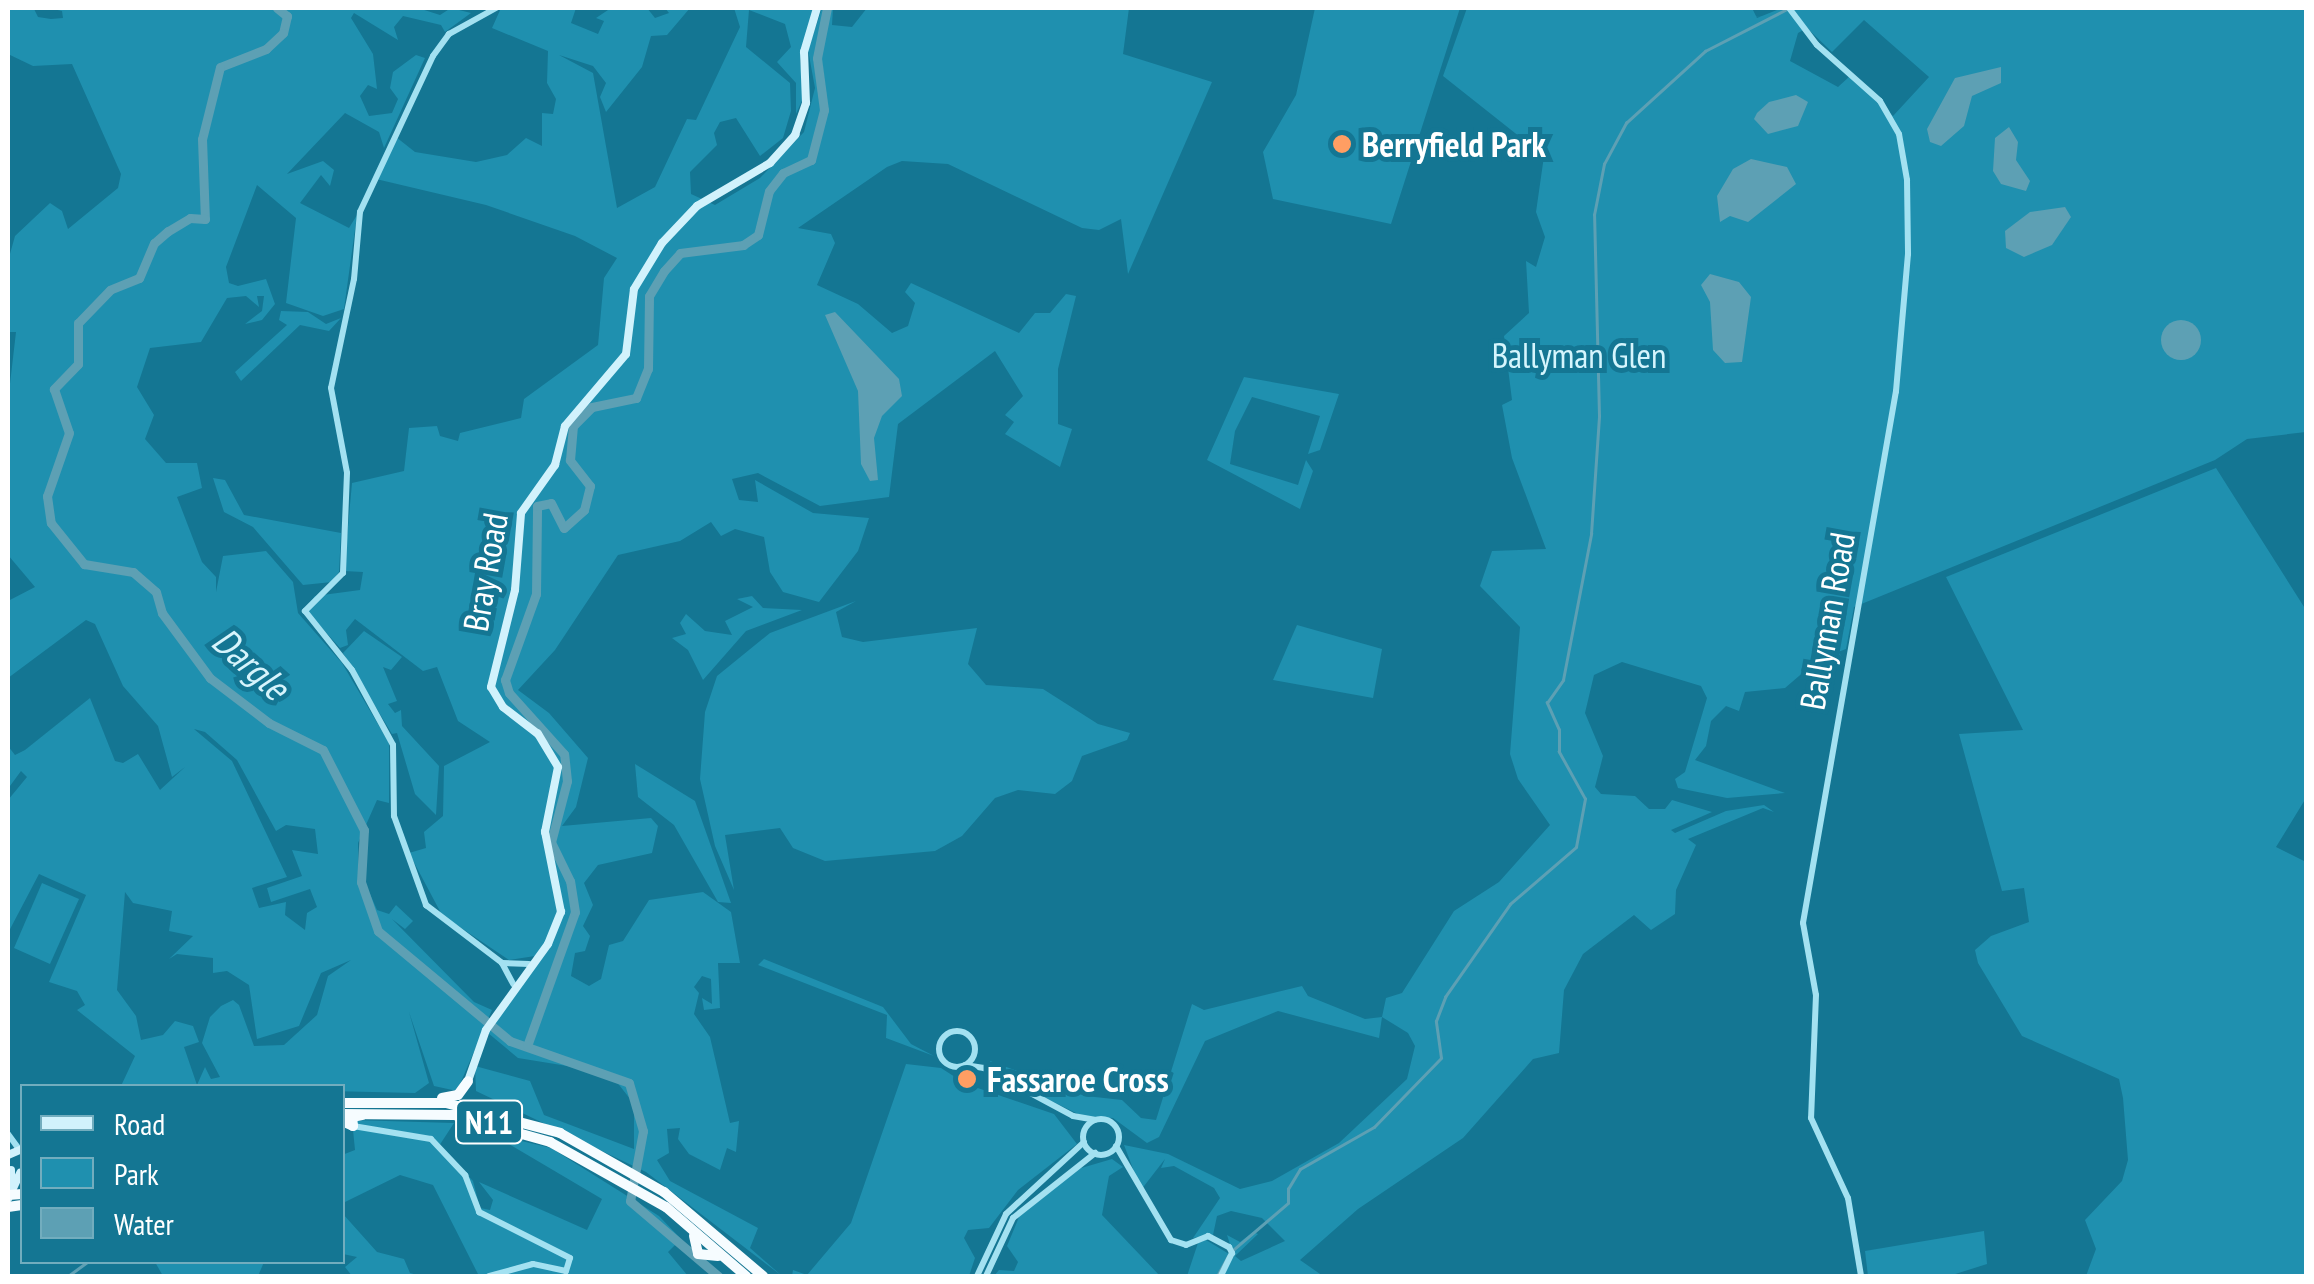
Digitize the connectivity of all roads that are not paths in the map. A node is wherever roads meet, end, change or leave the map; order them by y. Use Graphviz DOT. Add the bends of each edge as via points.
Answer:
graph roads {
  1 [pos="496,8"];
  2 [pos="817,8"];
  3 [pos="1791,11"];
  4 [pos="502,963"];
  5 [pos="528,964"];
  6 [pos="513,984"];
  7 [pos="974,1046"];
  8 [pos="965,1066"];
  9 [pos="984,1068"];
  10 [pos="468,1082"];
  11 [pos="374,1099"];
  12 [pos="345,1103"];
  13 [pos="515,1116"];
  14 [pos="1073,1116"];
  15 [pos="346,1120"];
  16 [pos="1094,1120"];
  17 [pos="1084,1138"];
  18 [pos="1116,1146"];
  19 [pos="1094,1153"];
  20 [pos="1108,1153"];
  21 [pos="1122,1159"];
  22 [pos="15,1170"];
  23 [pos="626,1175"];
  24 [pos="644,1188"];
  25 [pos="12,1194"];
  26 [pos="489,1276"];
  27 [pos="742,1276"];
  28 [pos="763,1276"];
  29 [pos="978,1276"];
  30 [pos="986,1276"];
  31 [pos="1222,1276"];
  32 [pos="1861,1276"];
  1 -- 4 [label="street" via="449,34 434,56 360,212 331,388 346,473 343,574 305,611 352,670 393,745 394,816 426,905"];
  2 -- 5 [label="main road, Bray Road" via="804,52 806,104 795,135 770,163 697,206 662,243 634,289 626,354 570,418 555,465 521,512 515,590 491,687 503,707 546,744 560,778 545,832 561,912 548,944"];
  3 -- 32 [label="street, Ballyman Road" via="1880,101 1900,134 1907,180 1896,391 1804,923 1816,995 1811,1118 1848,1198"];
  4 -- 5 [label="street"];
  4 -- 6 [label="street"];
  5 -- 6 [label="main road, Bray Road"];
  6 -- 10 [label="main road, Bray Road" via="488,1026"];
  7 -- 8 [label="street"];
  7 -- 8 [label="street" via="962,1032 941,1042 946,1063"];
  7 -- 9 [label="street"];
  8 -- 9 [label="street"];
  9 -- 14 [label="street"];
  10 -- 11 [label="highway, N11" via="453,1097"];
  10 -- 13 [label="highway, N11" via="477,1102"];
  11 -- 12 [label="highway, N11"];
  11 -- 13 [label="highway, N11"];
  13 -- 23 [label="highway, N11"];
  14 -- 16 [label="street"];
  14 -- 17 [label="street"];
  15 -- 23 [label="highway, N11" via="448,1114 520,1130"];
  15 -- 26 [label="street" via="432,1139 465,1174 479,1212 570,1258 566,1270 533,1264"];
  16 -- 17 [label="street"];
  16 -- 18 [label="street" via="1114,1124"];
  17 -- 19 [label="street"];
  17 -- 29 [label="street" via="1006,1214"];
  18 -- 20 [label="street"];
  18 -- 21 [label="street"];
  19 -- 20 [label="street"];
  19 -- 30 [label="street" via="1013,1218"];
  20 -- 21 [label="street"];
  21 -- 31 [label="street" via="1171,1240 1186,1245 1208,1236 1230,1250"];
  22 -- 25 [label="main road"];
  23 -- 24 [label="highway, N11"];
  24 -- 27 [label="highway, N11" via="699,1240 698,1254 714,1253"];
  24 -- 28 [label="highway, N11"];
}
